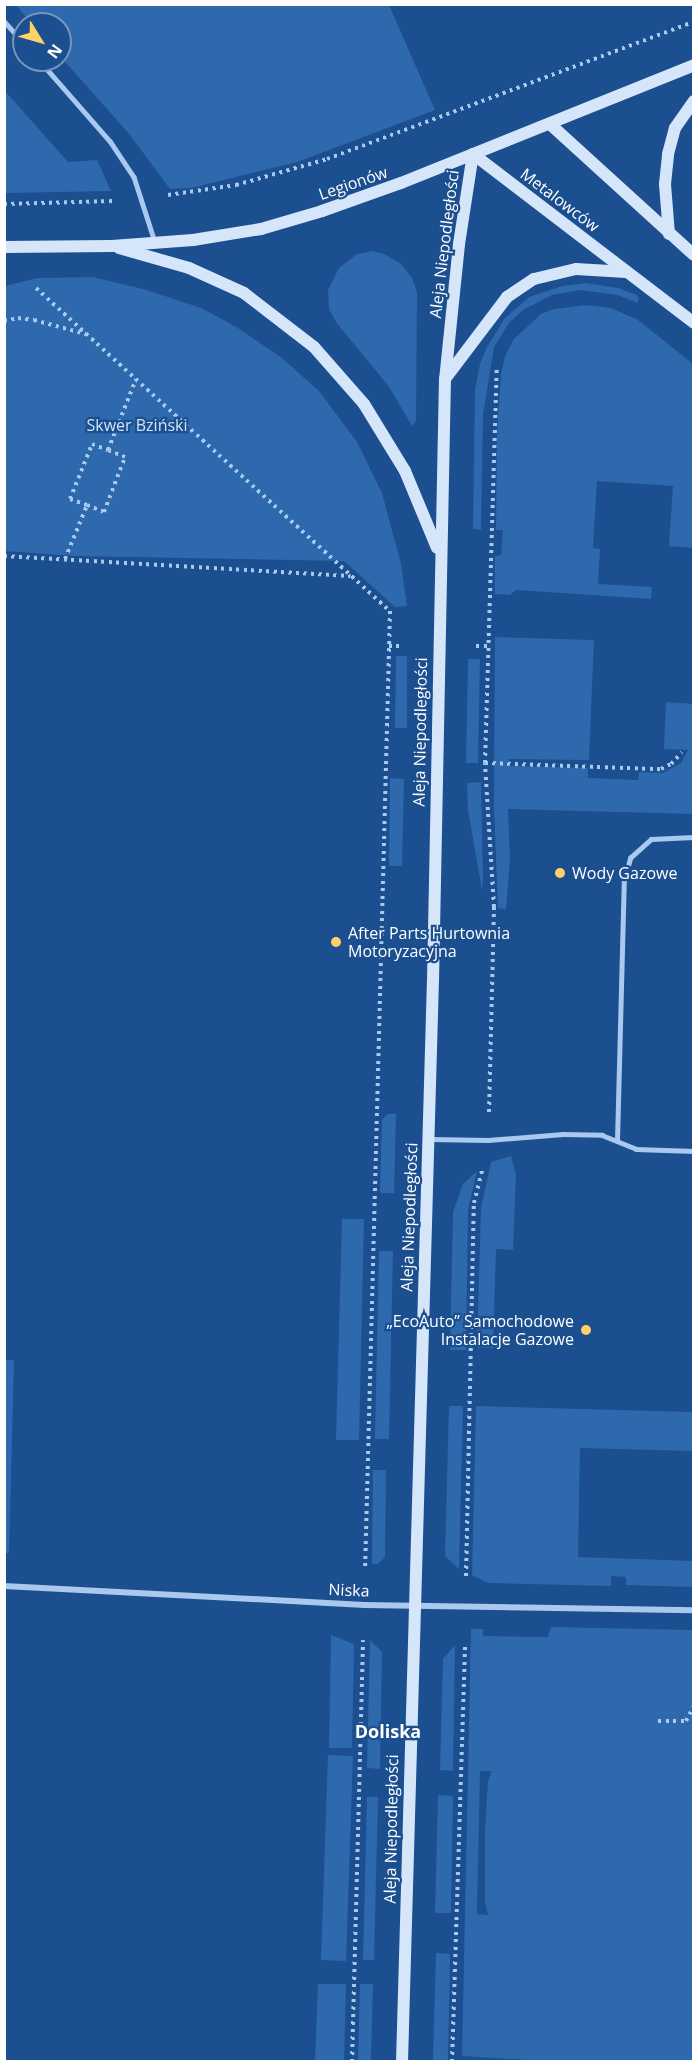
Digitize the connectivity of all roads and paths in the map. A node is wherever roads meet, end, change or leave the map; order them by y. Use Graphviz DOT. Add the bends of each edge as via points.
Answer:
graph roads {
  1 [pos="693,22"];
  2 [pos="693,65"];
  3 [pos="50,72"];
  4 [pos="693,101"];
  5 [pos="550,125"];
  6 [pos="473,154"];
  7 [pos="204,190"];
  8 [pos="4,204"];
  9 [pos="32,213"];
  10 [pos="669,234"];
  11 [pos="155,242"];
  12 [pos="112,246"];
  13 [pos="4,247"];
  14 [pos="693,255"];
  15 [pos="627,272"];
  16 [pos="36,288"];
  17 [pos="4,321"];
  18 [pos="693,323"];
  19 [pos="87,335"];
  20 [pos="499,362"];
  21 [pos="136,379"];
  22 [pos="445,380"];
  23 [pos="108,450"];
  24 [pos="87,505"];
  25 [pos="440,554"];
  26 [pos="4,556"];
  27 [pos="65,559"];
  28 [pos="350,576"];
  29 [pos="389,646"];
  30 [pos="404,646"];
  31 [pos="476,646"];
  32 [pos="682,752"];
  33 [pos="485,763"];
  34 [pos="693,837"];
  35 [pos="428,1139"];
  36 [pos="617,1141"];
  37 [pos="693,1151"];
  38 [pos="365,1571"];
  39 [pos="4,1586"];
  40 [pos="414,1605"];
  41 [pos="693,1610"];
  42 [pos="363,1640"];
  43 [pos="465,1642"];
  44 [pos="693,1706"];
  45 [pos="658,1721"];
  46 [pos="352,2061"];
  47 [pos="402,2061"];
  48 [pos="452,2061"];
  1 -- 7 [label="path" via="327,159"];
  2 -- 5 [label="street, Legionów"];
  3 -- 11 [label="lane" via="110,141 134,177"];
  4 -- 10 [label="street" via="675,128 669,154 665,184"];
  5 -- 6 [label="street, Legionów"];
  5 -- 10 [label="street"];
  6 -- 11 [label="street, Legionów" via="322,211 261,229"];
  6 -- 15 [label="street, Metalowców"];
  6 -- 22 [label="street, Aleja Niepodległości"];
  8 -- 9 [label="path" via="32,204"];
  10 -- 14 [label="street"];
  11 -- 12 [label="street, Legionów"];
  12 -- 13 [label="street, Legionów"];
  12 -- 25 [label="street, Aleja Niepodległości" via="189,268 244,293 314,347 364,404 405,471"];
  15 -- 18 [label="street, Metalowców"];
  15 -- 22 [label="street" via="576,269 534,279 507,297"];
  16 -- 19 [label="path"];
  17 -- 19 [label="path" via="34,320"];
  19 -- 21 [label="path"];
  20 -- 31 [label="path" via="495,372 487,646"];
  21 -- 23 [label="path"];
  21 -- 28 [label="path"];
  22 -- 25 [label="street, Aleja Niepodległości"];
  23 -- 24 [label="path" via="92,444 70,499"];
  23 -- 24 [label="path" via="125,457 104,512"];
  24 -- 27 [label="path"];
  25 -- 35 [label="street, Aleja Niepodległości"];
  26 -- 27 [label="path"];
  27 -- 28 [label="path"];
  28 -- 29 [label="path" via="390,611"];
  29 -- 30 [label="path"];
  29 -- 38 [label="path"];
  32 -- 33 [label="path" via="661,769"];
  34 -- 36 [label="lane" via="651,839 630,858 624,880"];
  35 -- 36 [label="lane" via="511,1140 563,1134 602,1135"];
  35 -- 40 [label="street, Aleja Niepodległości"];
  36 -- 37 [label="lane" via="636,1149"];
  39 -- 40 [label="street, Niska"];
  40 -- 41 [label="street, Niska"];
  40 -- 47 [label="street, Aleja Niepodległości"];
  42 -- 46 [label="path"];
  43 -- 48 [label="path"];
  44 -- 45 [label="path" via="686,1721"];
}
